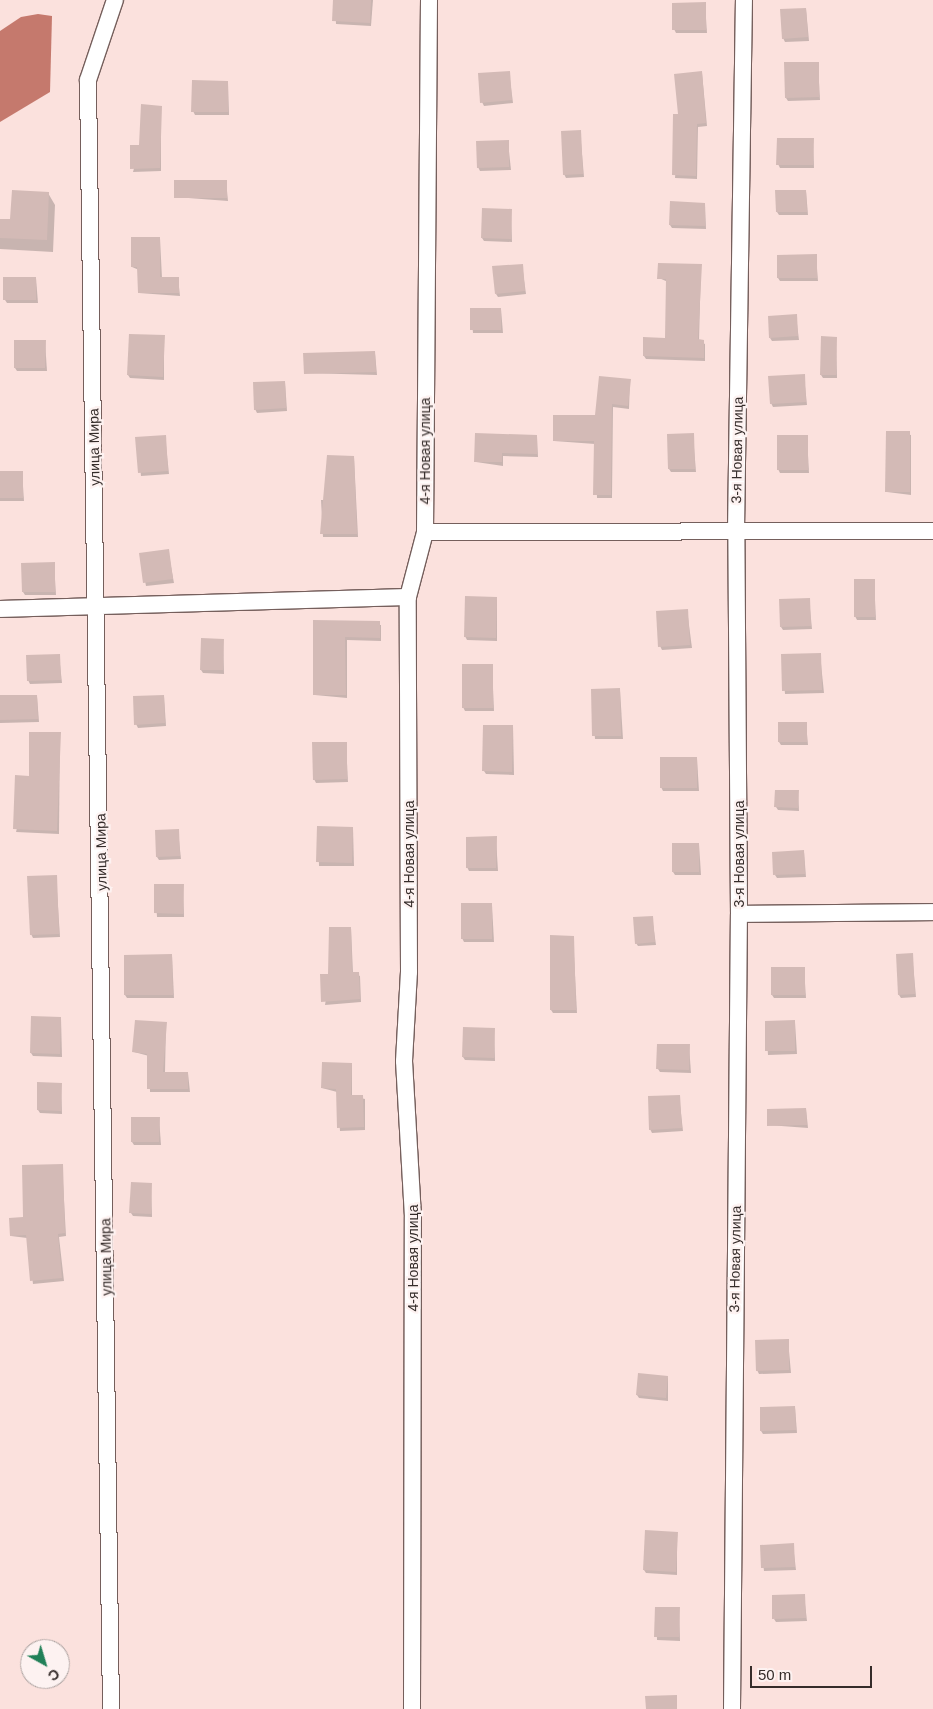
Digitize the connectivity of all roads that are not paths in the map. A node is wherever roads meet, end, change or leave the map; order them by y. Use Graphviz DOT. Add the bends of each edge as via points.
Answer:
graph roads {
  1 [pos="115,0"];
  2 [pos="429,0"];
  3 [pos="744,0"];
  4 [pos="736,530"];
  5 [pos="933,531"];
  6 [pos="425,532"];
  7 [pos="408,597"];
  8 [pos="0,609"];
  9 [pos="96,609"];
  10 [pos="933,912"];
  11 [pos="739,914"];
  12 [pos="111,1709"];
  13 [pos="412,1709"];
  14 [pos="732,1709"];
  1 -- 9 [label="street, улица Мира" via="88,80"];
  2 -- 6 [label="street, 4-я Новая улица"];
  3 -- 4 [label="street, 3-я Новая улица"];
  4 -- 5 [label="street"];
  4 -- 6 [label="street"];
  4 -- 11 [label="street, 3-я Новая улица"];
  6 -- 7 [label="street, 4-я Новая улица"];
  7 -- 9 [label="street"];
  7 -- 13 [label="street, 4-я Новая улица" via="409,962 404,1061 414,1218"];
  8 -- 9 [label="street"];
  9 -- 12 [label="street, улица Мира"];
  10 -- 11 [label="street"];
  11 -- 14 [label="street, 3-я Новая улица"];
}
